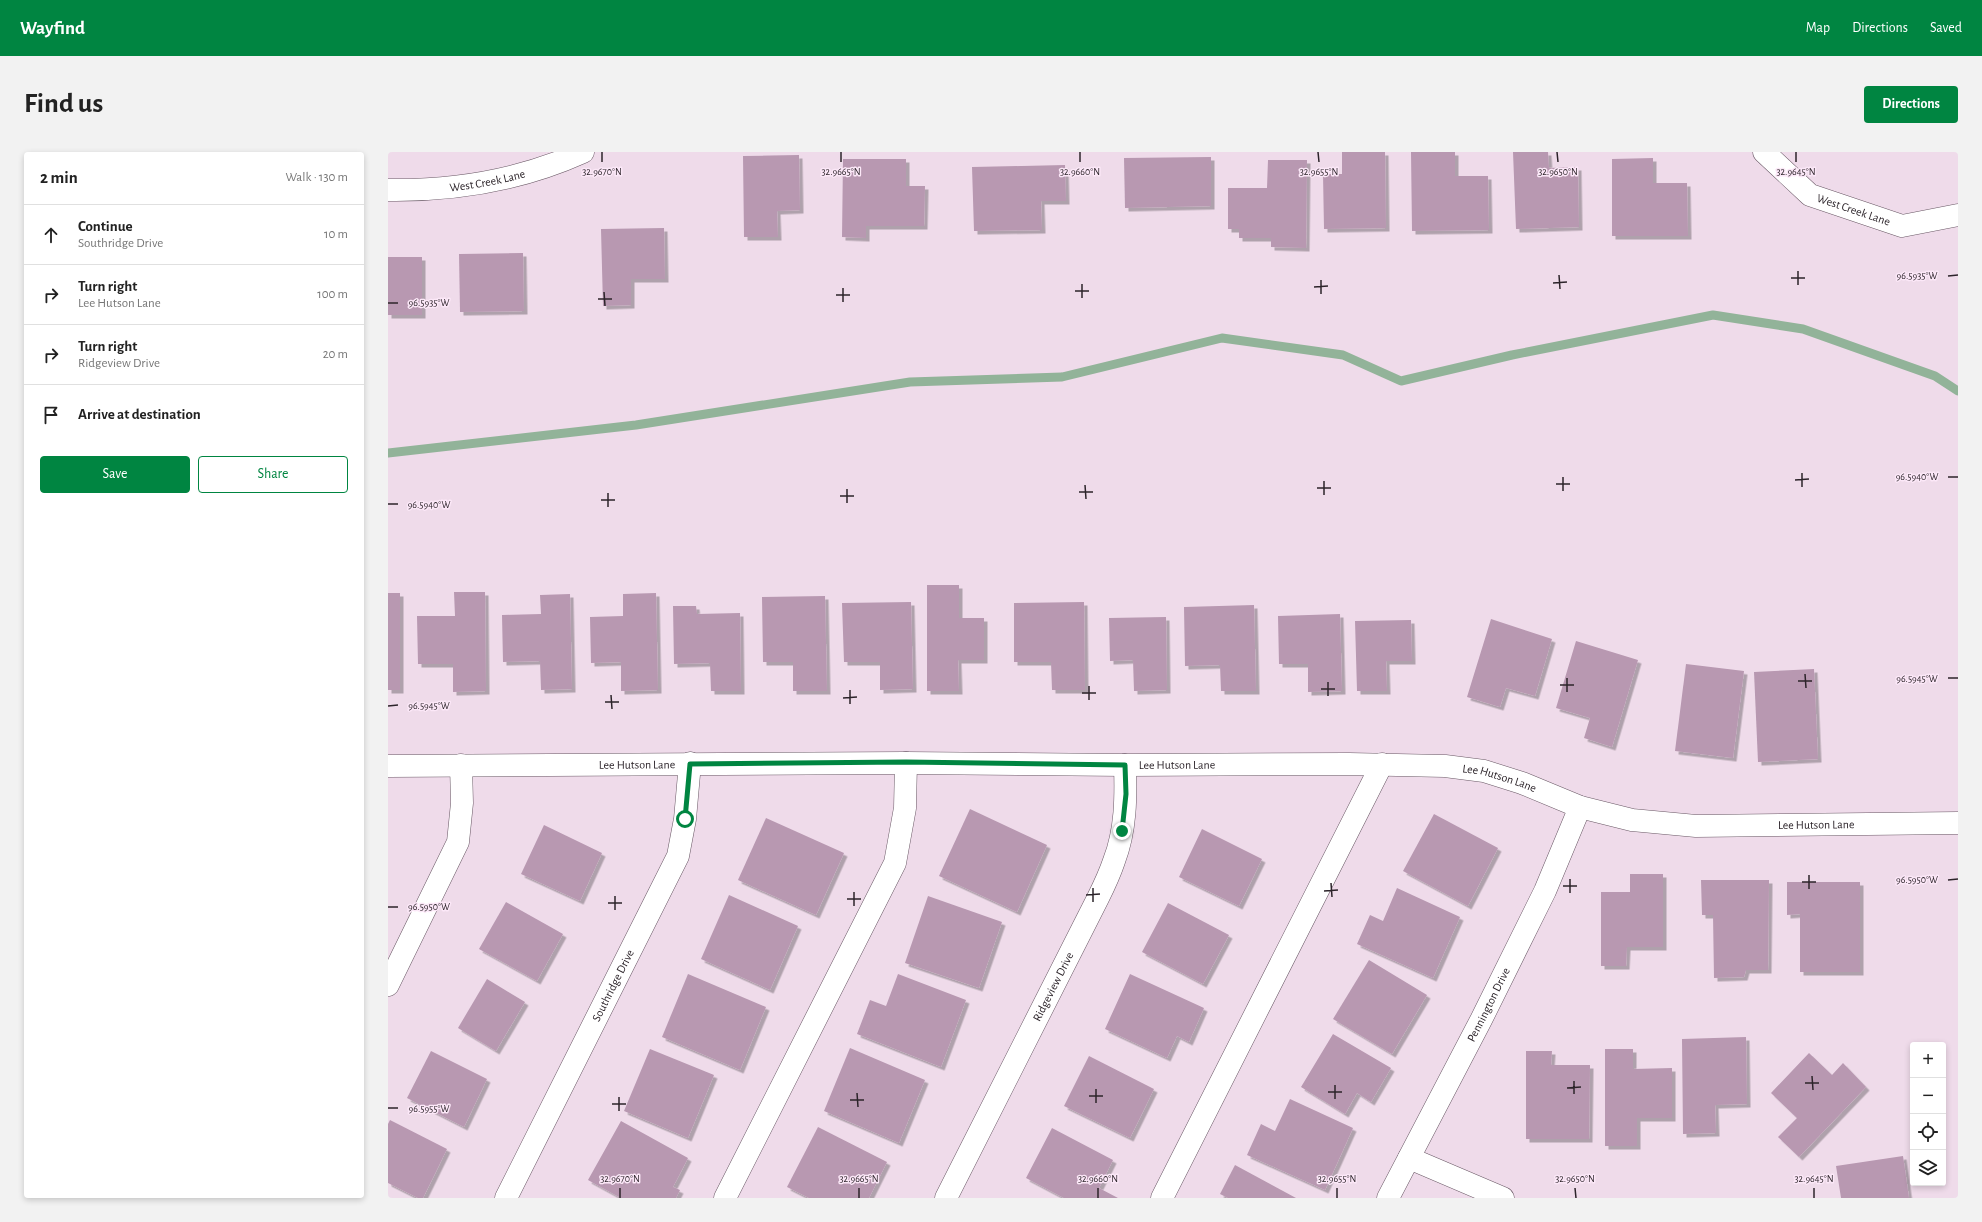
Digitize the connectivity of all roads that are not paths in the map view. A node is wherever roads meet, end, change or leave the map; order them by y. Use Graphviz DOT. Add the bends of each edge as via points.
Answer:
graph roads {
  1 [pos="583,152"];
  2 [pos="1764,152"];
  3 [pos="388,190"];
  4 [pos="1958,215"];
  5 [pos="906,762"];
  6 [pos="690,764"];
  7 [pos="1382,764"];
  8 [pos="1125,765"];
  9 [pos="388,766"];
  10 [pos="461,766"];
  11 [pos="1580,807"];
  12 [pos="1958,823"];
  13 [pos="388,985"];
  14 [pos="1409,1158"];
  15 [pos="506,1198"];
  16 [pos="725,1198"];
  17 [pos="946,1198"];
  18 [pos="1162,1198"];
  19 [pos="1388,1198"];
  20 [pos="1503,1198"];
  1 -- 3 [label="street, West Creek Lane" via="553,166 471,186"];
  2 -- 4 [label="street, West Creek Lane" via="1810,195 1902,226"];
  5 -- 6 [label="street, Lee Hutson Lane"];
  5 -- 8 [label="street, Lee Hutson Lane"];
  5 -- 16 [label="street" via="905,808 895,863"];
  6 -- 10 [label="street, Lee Hutson Lane"];
  6 -- 15 [label="street, Southridge Drive" via="685,819 678,856"];
  7 -- 8 [label="street, Lee Hutson Lane"];
  7 -- 11 [label="street, Lee Hutson Lane" via="1445,766 1484,771 1522,783"];
  7 -- 18 [label="street"];
  8 -- 17 [label="street, Ridgeview Drive" via="1125,809 1115,860"];
  9 -- 10 [label="street, Lee Hutson Lane"];
  10 -- 13 [label="street" via="462,803 458,842"];
  11 -- 12 [label="street, Lee Hutson Lane" via="1632,820 1696,826"];
  11 -- 14 [label="street, Pennington Drive" via="1545,891"];
  14 -- 19 [label="street, Pennington Drive"];
  14 -- 20 [label="street"];
}
